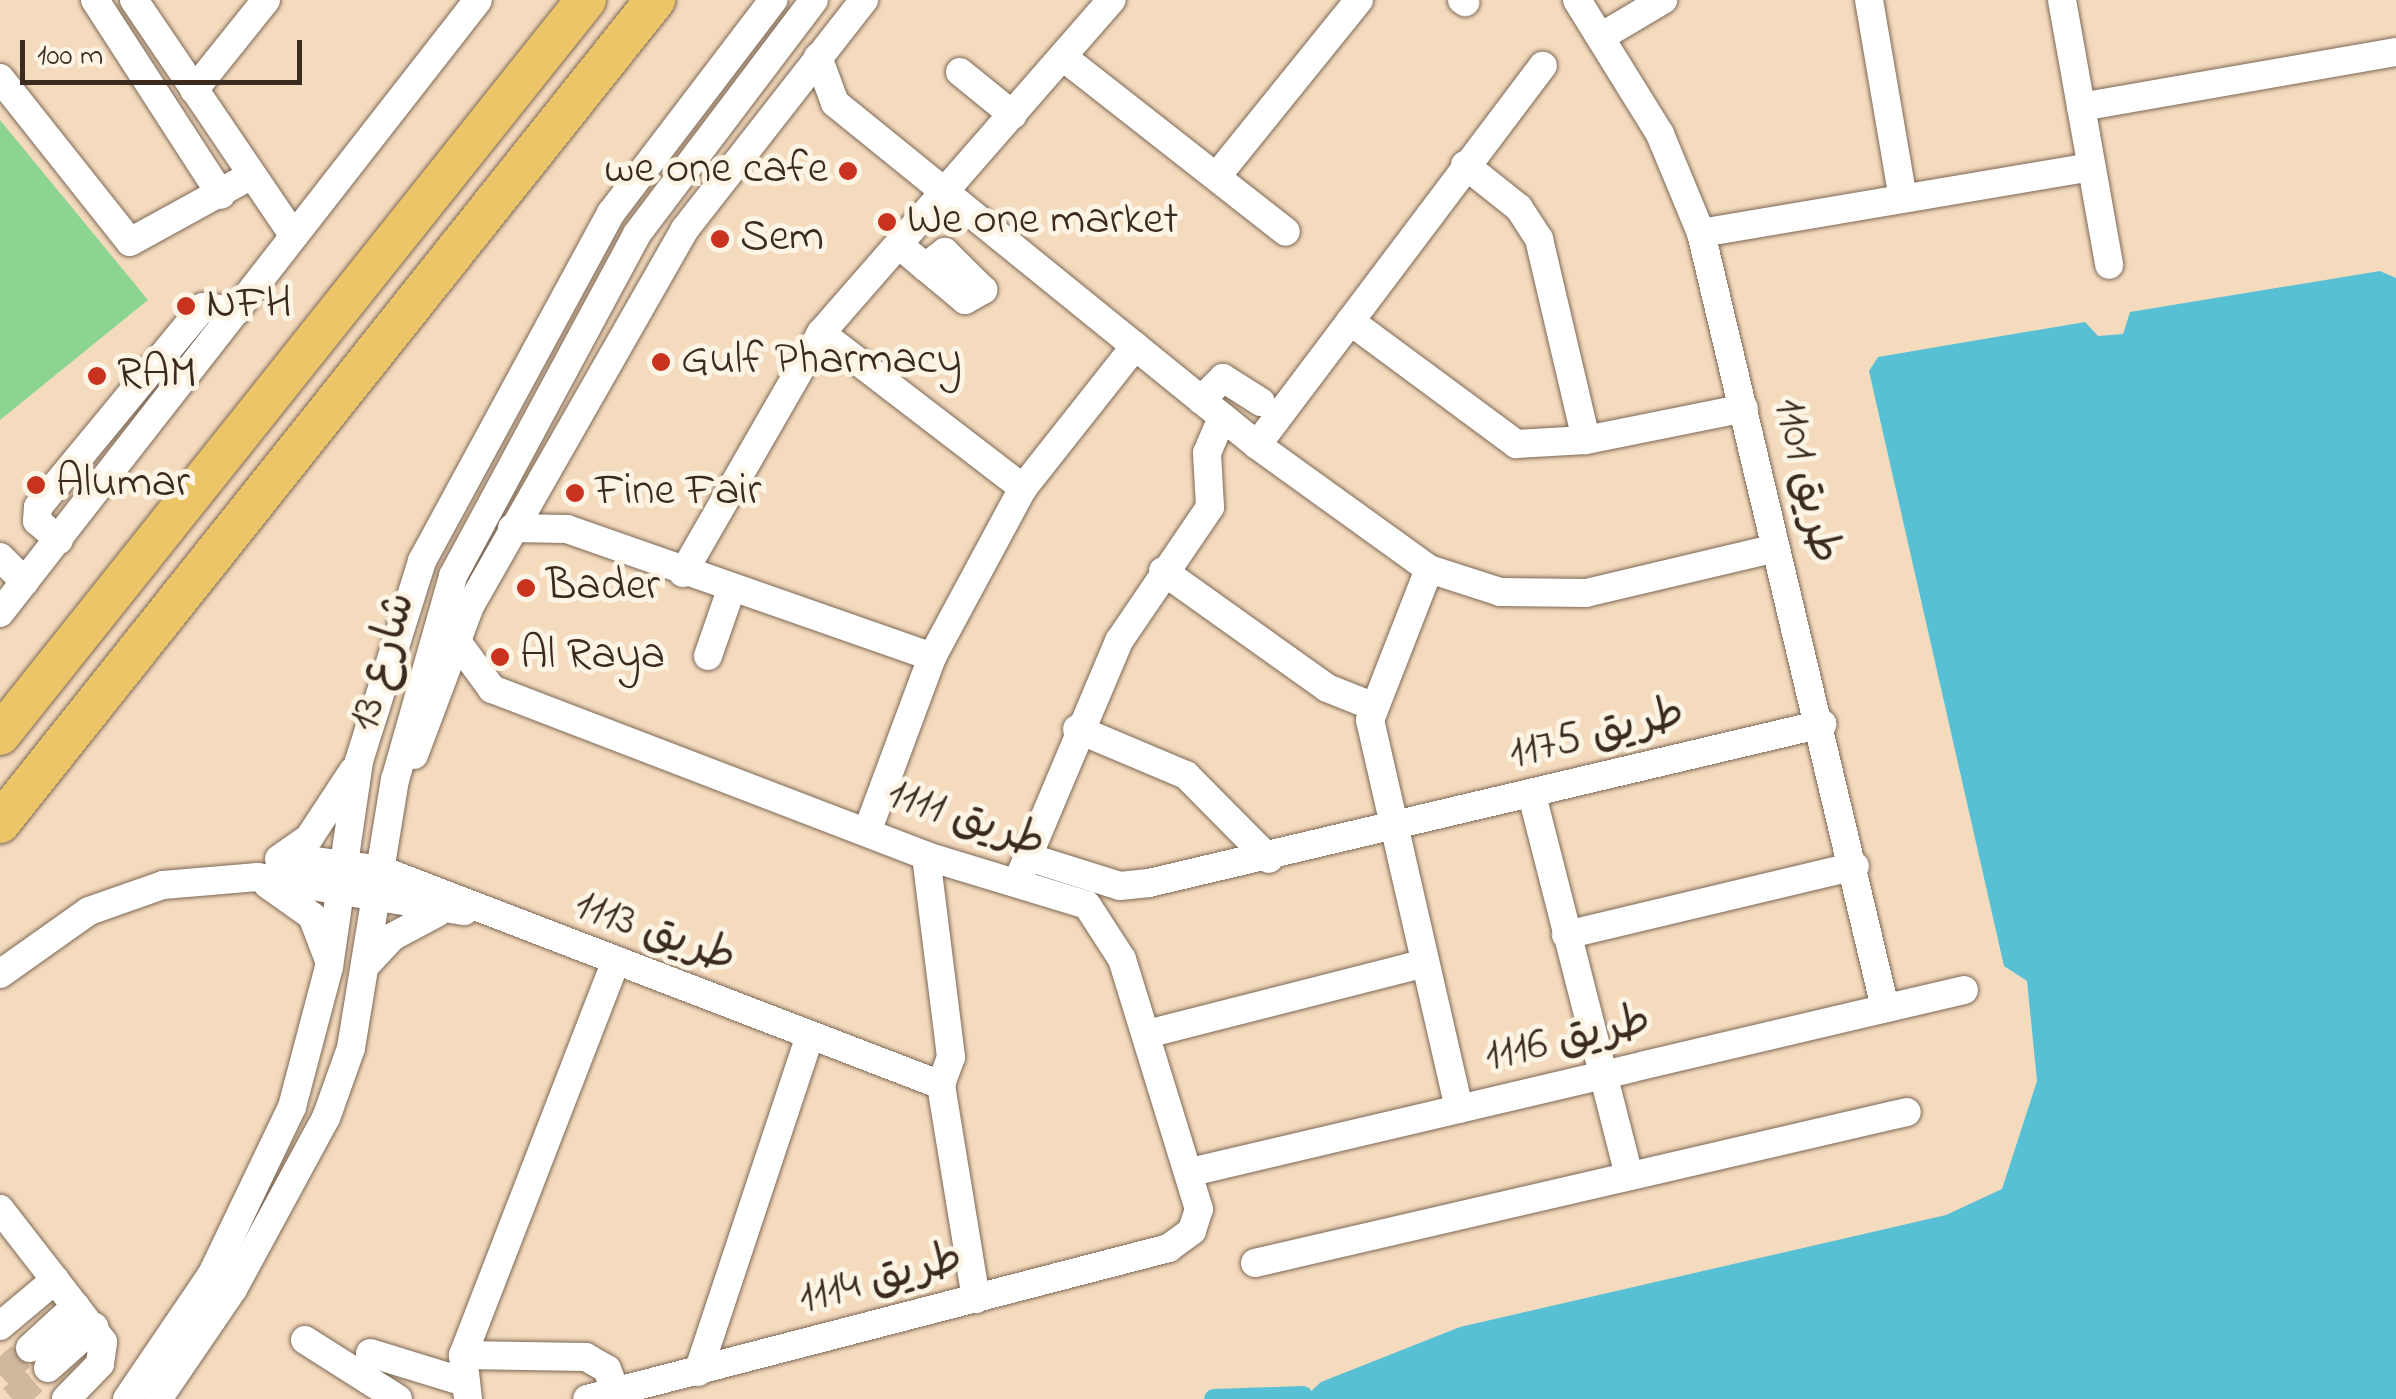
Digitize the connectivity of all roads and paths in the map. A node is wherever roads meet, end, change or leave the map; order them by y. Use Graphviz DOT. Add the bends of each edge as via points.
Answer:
graph roads {
  1 [pos="94,0"];
  2 [pos="134,0"];
  3 [pos="266,0"];
  4 [pos="478,0"];
  5 [pos="586,0"];
  6 [pos="654,0"];
  7 [pos="773,0"];
  8 [pos="814,0"];
  9 [pos="864,0"];
  10 [pos="1112,0"];
  11 [pos="1359,0"];
  12 [pos="1576,0"];
  13 [pos="1663,0"];
  14 [pos="1870,0"];
  15 [pos="2062,0"];
  16 [pos="1604,35"];
  17 [pos="2396,52"];
  18 [pos="818,57"];
  19 [pos="1062,57"];
  20 [pos="1543,66"];
  21 [pos="960,72"];
  22 [pos="0,78"];
  23 [pos="194,90"];
  24 [pos="783,102"];
  25 [pos="835,103"];
  26 [pos="2081,107"];
  27 [pos="1013,114"];
  28 [pos="1466,165"];
  29 [pos="2092,167"];
  30 [pos="252,176"];
  31 [pos="1217,176"];
  32 [pos="944,194"];
  33 [pos="1902,194"];
  34 [pos="221,196"];
  35 [pos="1286,232"];
  36 [pos="1701,233"];
  37 [pos="294,235"];
  38 [pos="899,245"];
  39 [pos="2109,265"];
  40 [pos="926,267"];
  41 [pos="1350,320"];
  42 [pos="821,332"];
  43 [pos="1135,346"];
  44 [pos="1261,402"];
  45 [pos="1211,408"];
  46 [pos="1744,408"];
  47 [pos="1586,440"];
  48 [pos="1257,445"];
  49 [pos="540,479"];
  50 [pos="1023,488"];
  51 [pos="512,528"];
  52 [pos="567,530"];
  53 [pos="1776,548"];
  54 [pos="0,557"];
  55 [pos="1429,569"];
  56 [pos="1163,571"];
  57 [pos="682,573"];
  58 [pos="24,582"];
  59 [pos="731,590"];
  60 [pos="0,613"];
  61 [pos="456,640"];
  62 [pos="708,656"];
  63 [pos="932,657"];
  64 [pos="492,690"];
  65 [pos="436,703"];
  66 [pos="1372,706"];
  67 [pos="1822,724"];
  68 [pos="1077,730"];
  69 [pos="0,736"];
  70 [pos="359,761"];
  71 [pos="395,780"];
  72 [pos="1532,795"];
  73 [pos="387,822"];
  74 [pos="0,824"];
  75 [pos="1392,829"];
  76 [pos="867,832"];
  77 [pos="926,856"];
  78 [pos="284,857"];
  79 [pos="1028,857"];
  80 [pos="1269,859"];
  81 [pos="346,860"];
  82 [pos="1855,866"];
  83 [pos="258,878"];
  84 [pos="202,882"];
  85 [pos="380,883"];
  86 [pos="1017,884"];
  87 [pos="343,889"];
  88 [pos="440,904"];
  89 [pos="1566,935"];
  90 [pos="1424,963"];
  91 [pos="615,964"];
  92 [pos="366,965"];
  93 [pos="329,966"];
  94 [pos="0,974"];
  95 [pos="1964,990"];
  96 [pos="1885,1008"];
  97 [pos="1147,1034"];
  98 [pos="810,1036"];
  99 [pos="1602,1076"];
  100 [pos="940,1085"];
  101 [pos="1459,1109"];
  102 [pos="1907,1112"];
  103 [pos="1191,1172"];
  104 [pos="1629,1176"];
  105 [pos="0,1209"];
  106 [pos="1192,1231"];
  107 [pos="1255,1262"];
  108 [pos="55,1280"];
  109 [pos="976,1299"];
  110 [pos="85,1317"];
  111 [pos="0,1326"];
  112 [pos="305,1340"];
  113 [pos="370,1353"];
  114 [pos="39,1358"];
  115 [pos="100,1364"];
  116 [pos="698,1372"];
  117 [pos="462,1384"];
  118 [pos="616,1392"];
  119 [pos="138,1398"];
  120 [pos="66,1399"];
  121 [pos="398,1399"];
  122 [pos="587,1399"];
  1 -- 34 [label="street"];
  2 -- 23 [label="street"];
  3 -- 23 [label="street"];
  4 -- 37 [label="street"];
  5 -- 69 [label="highway"];
  6 -- 74 [label="highway"];
  7 -- 70 [label="street, شارع 13" via="611,213 539,333 422,561"];
  8 -- 71 [label="street, شارع 13" via="637,234 566,353 453,576"];
  9 -- 18 [label="street"];
  10 -- 19 [label="street"];
  11 -- 31 [label="street"];
  12 -- 16 [label="street, طريق 1101"];
  13 -- 16 [label="street"];
  14 -- 33 [label="street"];
  15 -- 26 [label="street"];
  16 -- 36 [label="street, طريق 1101"];
  17 -- 26 [label="street"];
  18 -- 24 [label="street"];
  18 -- 25 [label="street"];
  19 -- 27 [label="street"];
  19 -- 31 [label="street"];
  20 -- 28 [label="street"];
  21 -- 27 [label="street"];
  22 -- 34 [label="street" via="130,242"];
  23 -- 30 [label="street"];
  24 -- 25 [label="street"];
  24 -- 49 [label="street" via="685,229"];
  25 -- 32 [label="street"];
  26 -- 29 [label="street"];
  27 -- 32 [label="street"];
  28 -- 41 [label="street"];
  28 -- 47 [label="street" via="1519,208 1539,239"];
  29 -- 33 [label="street"];
  29 -- 39 [label="street"];
  30 -- 34 [label="street"];
  30 -- 37 [label="street"];
  31 -- 35 [label="street"];
  32 -- 38 [label="street"];
  32 -- 43 [label="street"];
  33 -- 36 [label="street"];
  36 -- 46 [label="street, طريق 1101"];
  37 -- 58 [label="street"];
  38 -- 40 [label="street"];
  38 -- 42 [label="street"];
  41 -- 47 [label="street" via="1500,437 1535,446"];
  41 -- 48 [label="street"];
  42 -- 50 [label="street"];
  42 -- 57 [label="street"];
  43 -- 45 [label="street"];
  43 -- 50 [label="street"];
  44 -- 45 [label="street" via="1223,378"];
  45 -- 48 [label="street"];
  45 -- 56 [label="street" via="1210,507"];
  46 -- 47 [label="street"];
  46 -- 53 [label="street, طريق 1101"];
  48 -- 55 [label="street"];
  49 -- 51 [label="street"];
  49 -- 52 [label="street"];
  50 -- 63 [label="street"];
  51 -- 52 [label="street"];
  51 -- 61 [label="street"];
  52 -- 57 [label="street"];
  53 -- 55 [label="street" via="1586,593 1500,592"];
  53 -- 67 [label="street, طريق 1101"];
  54 -- 58 [label="street"];
  55 -- 66 [label="street"];
  56 -- 66 [label="street" via="1327,688"];
  56 -- 68 [label="street"];
  57 -- 59 [label="street"];
  58 -- 60 [label="street"];
  59 -- 62 [label="street"];
  59 -- 63 [label="street"];
  61 -- 64 [label="street"];
  61 -- 65 [label="street"];
  63 -- 76 [label="street"];
  64 -- 65 [label="street, طريق 1111" via="445,693"];
  64 -- 76 [label="street, طريق 1111"];
  65 -- 71 [label="street"];
  66 -- 75 [label="street"];
  67 -- 72 [label="street, طريق 1175"];
  67 -- 82 [label="street, طريق 1101"];
  68 -- 79 [label="street"];
  68 -- 80 [label="street" via="1186,775"];
  70 -- 78 [label="street" via="309,838"];
  70 -- 81 [label="street, شارع 13"];
  71 -- 73 [label="street, شارع 13"];
  72 -- 75 [label="street, طريق 1175"];
  72 -- 89 [label="street"];
  73 -- 85 [label="street, شارع 13"];
  73 -- 88 [label="street"];
  75 -- 80 [label="street, طريق 1175"];
  75 -- 90 [label="street"];
  76 -- 77 [label="street, طريق 1111"];
  77 -- 86 [label="street, طريق 1111"];
  77 -- 100 [label="street" via="951,1057"];
  78 -- 81 [label="street"];
  78 -- 84 [label="street"];
  79 -- 80 [label="street, طريق 1175" via="1120,886"];
  79 -- 86 [label="street"];
  81 -- 85 [label="street"];
  81 -- 87 [label="street, شارع 13"];
  82 -- 89 [label="street"];
  82 -- 96 [label="street, طريق 1101"];
  83 -- 84 [label="street"];
  83 -- 87 [label="street"];
  83 -- 93 [label="street" via="312,916"];
  84 -- 94 [label="street" via="90,911"];
  85 -- 87 [label="street"];
  85 -- 88 [label="street, طريق 1113"];
  85 -- 92 [label="street, شارع 13"];
  86 -- 97 [label="street, طريق 1111" via="1087,905 1107,924"];
  87 -- 93 [label="street, شارع 13"];
  88 -- 91 [label="street, طريق 1113"];
  88 -- 92 [label="street" via="392,936"];
  89 -- 99 [label="street"];
  90 -- 97 [label="street"];
  90 -- 101 [label="street"];
  91 -- 98 [label="street, طريق 1113"];
  91 -- 117 [label="street"];
  92 -- 119 [label="street, شارع 13" via="326,1118 233,1289"];
  93 -- 119 [label="street, شارع 13" via="292,1107 212,1274"];
  95 -- 96 [label="street, طريق 1116"];
  96 -- 99 [label="street, طريق 1116"];
  97 -- 103 [label="street, طريق 1111"];
  98 -- 100 [label="street, طريق 1113"];
  98 -- 116 [label="street"];
  99 -- 101 [label="street, طريق 1116"];
  99 -- 104 [label="street"];
  100 -- 109 [label="street"];
  101 -- 103 [label="street, طريق 1116"];
  102 -- 104 [label="street"];
  103 -- 106 [label="street, طريق 1111"];
  104 -- 107 [label="street"];
  105 -- 108 [label="street"];
  106 -- 109 [label="street, طريق 1114" via="1169,1248"];
  108 -- 110 [label="street"];
  108 -- 111 [label="street"];
  109 -- 116 [label="street, طريق 1114"];
  110 -- 114 [label="street"];
  110 -- 115 [label="street" via="105,1350"];
  112 -- 121 [label="street"];
  113 -- 117 [label="street"];
  115 -- 119 [label="street"];
  115 -- 120 [label="street"];
  116 -- 118 [label="street, طريق 1114"];
  117 -- 118 [label="street" via="586,1357 607,1370"];
  118 -- 122 [label="street, طريق 1114"];
}
